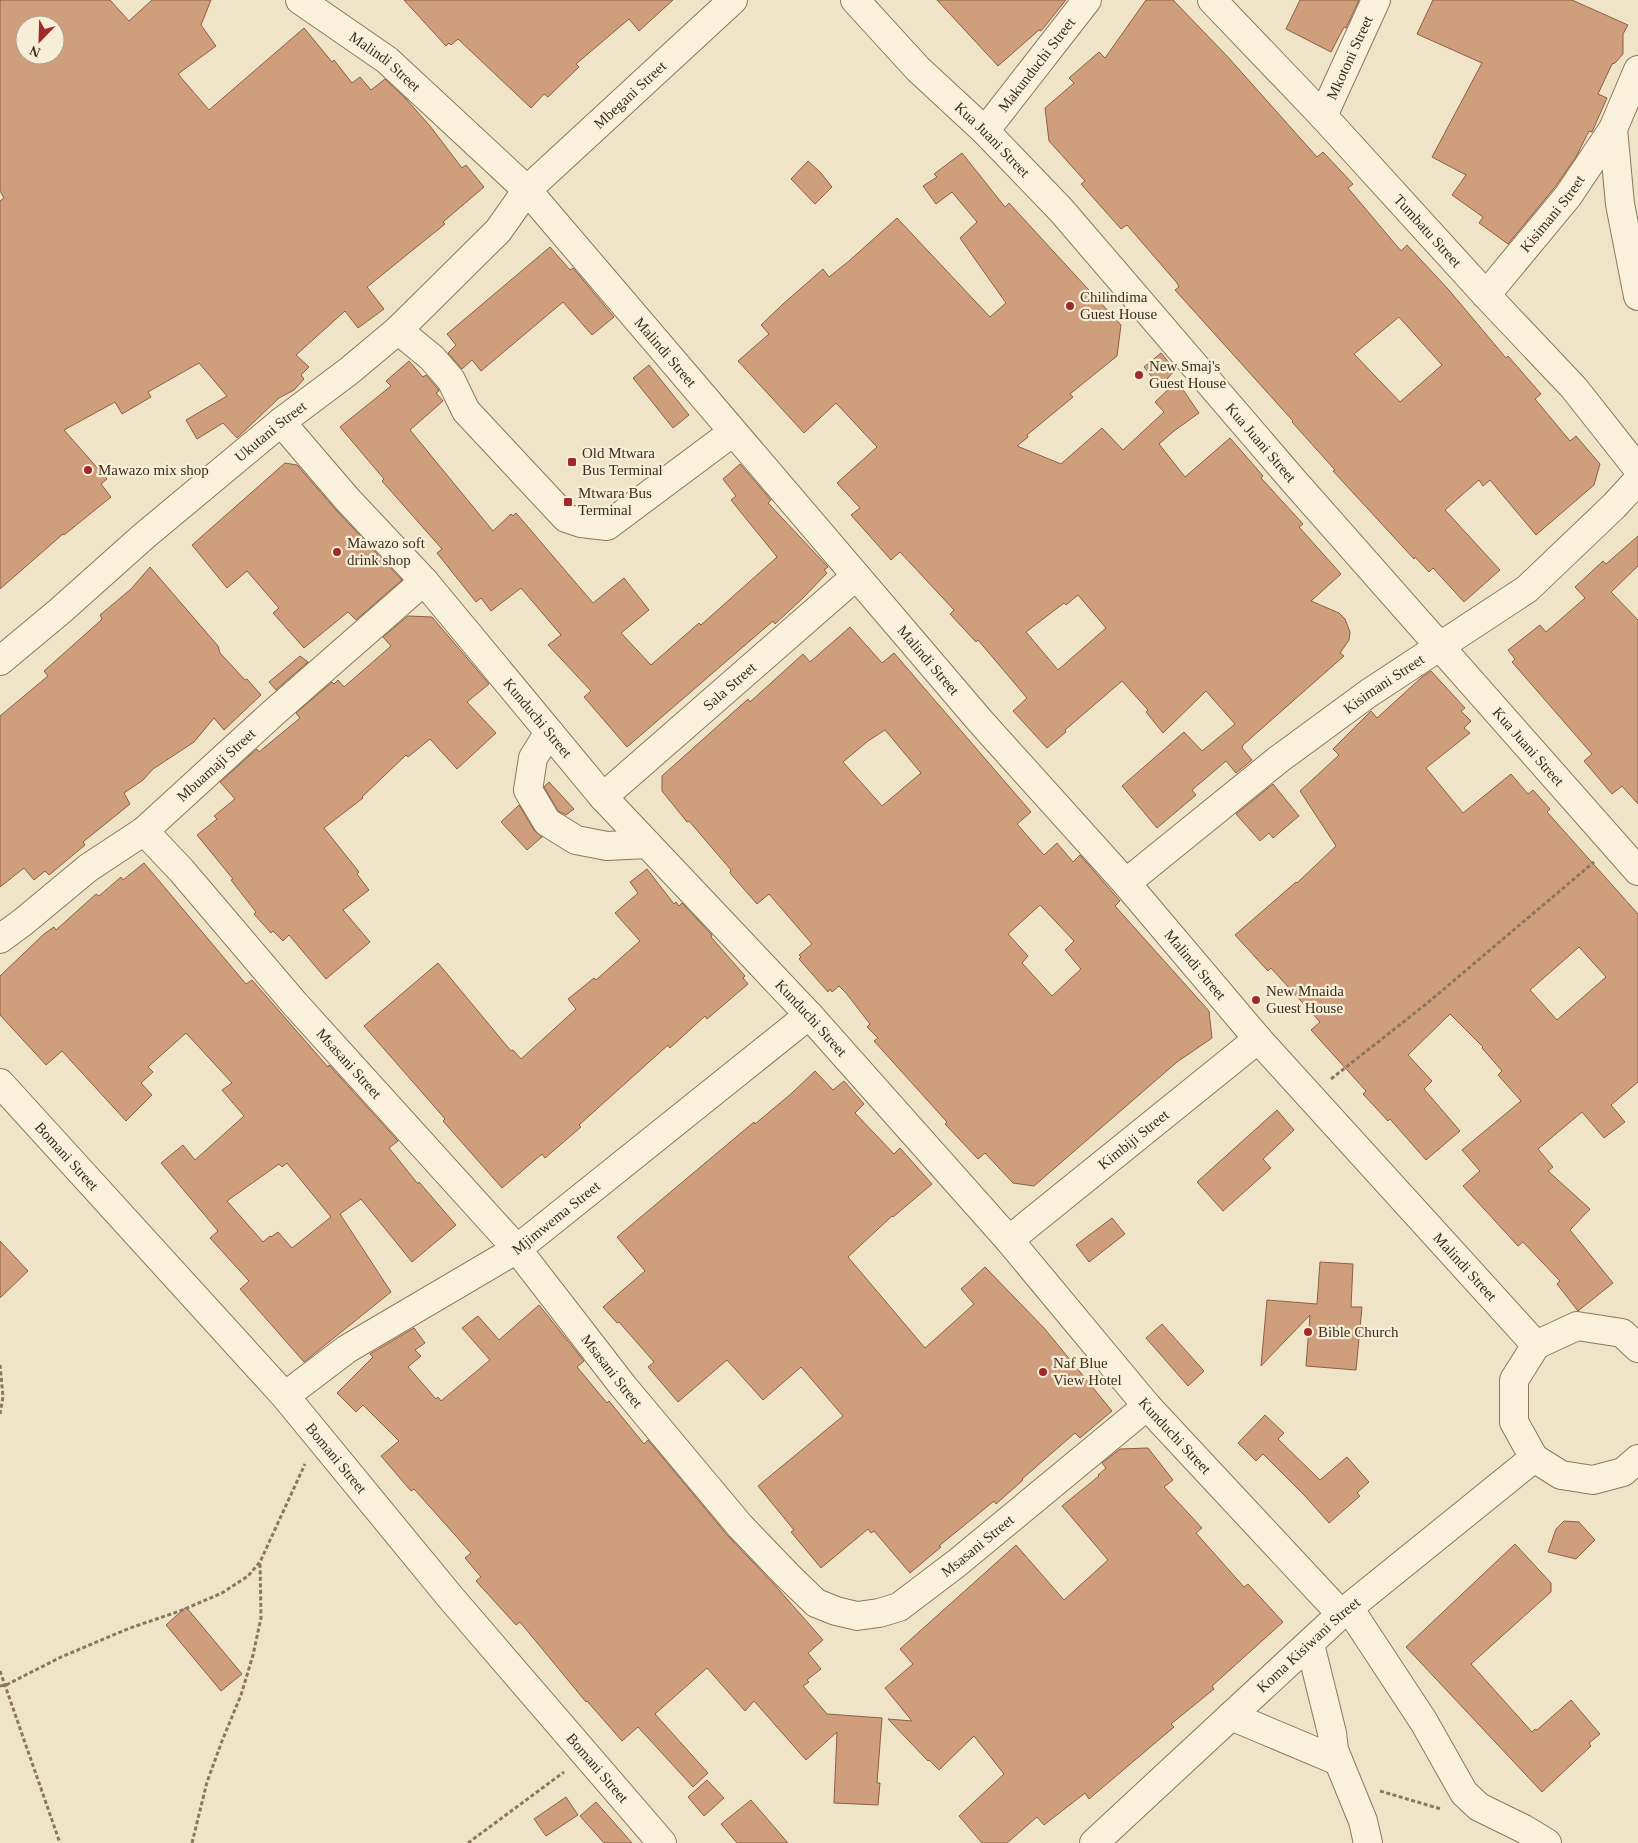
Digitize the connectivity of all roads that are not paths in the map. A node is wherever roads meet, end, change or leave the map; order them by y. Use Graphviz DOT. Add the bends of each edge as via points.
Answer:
graph roads {
  1 [pos="733,0"];
  2 [pos="855,0"];
  3 [pos="1088,0"];
  4 [pos="1212,0"];
  5 [pos="1376,0"];
  6 [pos="306,1"];
  7 [pos="1638,70"];
  8 [pos="1323,116"];
  9 [pos="1613,129"];
  10 [pos="985,131"];
  11 [pos="527,190"];
  12 [pos="1486,295"];
  13 [pos="1638,296"];
  14 [pos="398,330"];
  15 [pos="281,422"];
  16 [pos="733,432"];
  17 [pos="1638,469"];
  18 [pos="1638,480"];
  19 [pos="856,576"];
  20 [pos="424,581"];
  21 [pos="1440,646"];
  22 [pos="0,661"];
  23 [pos="549,732"];
  24 [pos="603,797"];
  25 [pos="144,831"];
  26 [pos="647,844"];
  27 [pos="1638,871"];
  28 [pos="1126,883"];
  29 [pos="0,939"];
  30 [pos="809,1015"];
  31 [pos="1258,1039"];
  32 [pos="0,1082"];
  33 [pos="1009,1240"];
  34 [pos="517,1249"];
  35 [pos="1536,1345"];
  36 [pos="1638,1348"];
  37 [pos="285,1396"];
  38 [pos="1147,1406"];
  39 [pos="1534,1458"];
  40 [pos="1633,1473"];
  41 [pos="1345,1611"];
  42 [pos="1310,1644"];
  43 [pos="1231,1716"];
  44 [pos="1341,1770"];
  45 [pos="662,1843"];
  46 [pos="1094,1843"];
  47 [pos="1368,1843"];
  48 [pos="1548,1843"];
  1 -- 11 [label="street, Mbegani Street"];
  2 -- 10 [label="street, Kua Juani Street" via="918,69"];
  3 -- 10 [label="street, Makunduchi Street"];
  4 -- 8 [label="street, Tumbatu Street"];
  5 -- 8 [label="street, Mkotoni Street"];
  6 -- 11 [label="street, Malindi Street" via="387,60"];
  7 -- 9 [label="street, Kisimani Street"];
  8 -- 12 [label="street, Tumbatu Street"];
  9 -- 12 [label="street, Kisimani Street" via="1568,196"];
  9 -- 13 [label="street, Kisimani Street" via="1620,204"];
  10 -- 21 [label="street, Kua Juani Street" via="1061,210"];
  11 -- 14 [label="street, Ukutani Street" via="498,231"];
  11 -- 16 [label="street, Malindi Street"];
  12 -- 17 [label="street, Tumbatu Street" via="1574,388"];
  14 -- 15 [label="street, Ukutani Street" via="349,372"];
  14 -- 16 [label="street" via="432,358 451,380 466,411 566,518 581,523 607,526"];
  15 -- 20 [label="street, Kunduchi Street"];
  15 -- 22 [label="street, Ukutani Street"];
  16 -- 19 [label="street, Malindi Street"];
  18 -- 21 [label="street, Kisimani Street" via="1527,589"];
  19 -- 24 [label="street, Sala Street"];
  19 -- 28 [label="street, Malindi Street" via="981,722"];
  20 -- 23 [label="street, Kunduchi Street"];
  20 -- 25 [label="street, Mbuamaji Street"];
  21 -- 27 [label="street, Kua Juani Street"];
  21 -- 28 [label="street, Kisimani Street" via="1279,759"];
  23 -- 24 [label="street, Kunduchi Street"];
  23 -- 26 [label="street" via="533,758 528,790 547,822 576,840 607,846"];
  24 -- 26 [label="street, Kunduchi Street"];
  25 -- 29 [label="street, Mbuamaji Street" via="88,868"];
  25 -- 34 [label="street, Msasani Street" via="200,891 295,1004"];
  26 -- 30 [label="street, Kunduchi Street"];
  28 -- 31 [label="street, Malindi Street"];
  30 -- 33 [label="street, Kunduchi Street"];
  30 -- 34 [label="street, Mjimwema Street"];
  31 -- 33 [label="street, Kimbiji Street"];
  31 -- 35 [label="street, Malindi Street"];
  32 -- 37 [label="street, Bomani Street"];
  33 -- 38 [label="street, Kunduchi Street"];
  34 -- 37 [label="street, Mjimwema Street" via="347,1349"];
  34 -- 38 [label="street, Msasani Street" via="623,1386 740,1526 816,1602 836,1611 857,1616 899,1607 958,1563"];
  35 -- 36 [label="street" via="1578,1326 1622,1333"];
  35 -- 39 [label="street" via="1514,1380 1514,1422"];
  37 -- 45 [label="street, Bomani Street" via="451,1598"];
  38 -- 41 [label="street, Kunduchi Street"];
  39 -- 40 [label="street" via="1561,1475 1593,1480"];
  39 -- 41 [label="street, Koma Kisiwani Street"];
  41 -- 42 [label="street, Koma Kisiwani Street"];
  41 -- 48 [label="street, Kunduchi Street" via="1424,1722 1464,1793 1480,1807"];
  42 -- 43 [label="street, Koma Kisiwani Street"];
  42 -- 44 [label="street"];
  43 -- 44 [label="street"];
  43 -- 46 [label="street, Koma Kisiwani Street"];
  44 -- 47 [label="street"];
}
